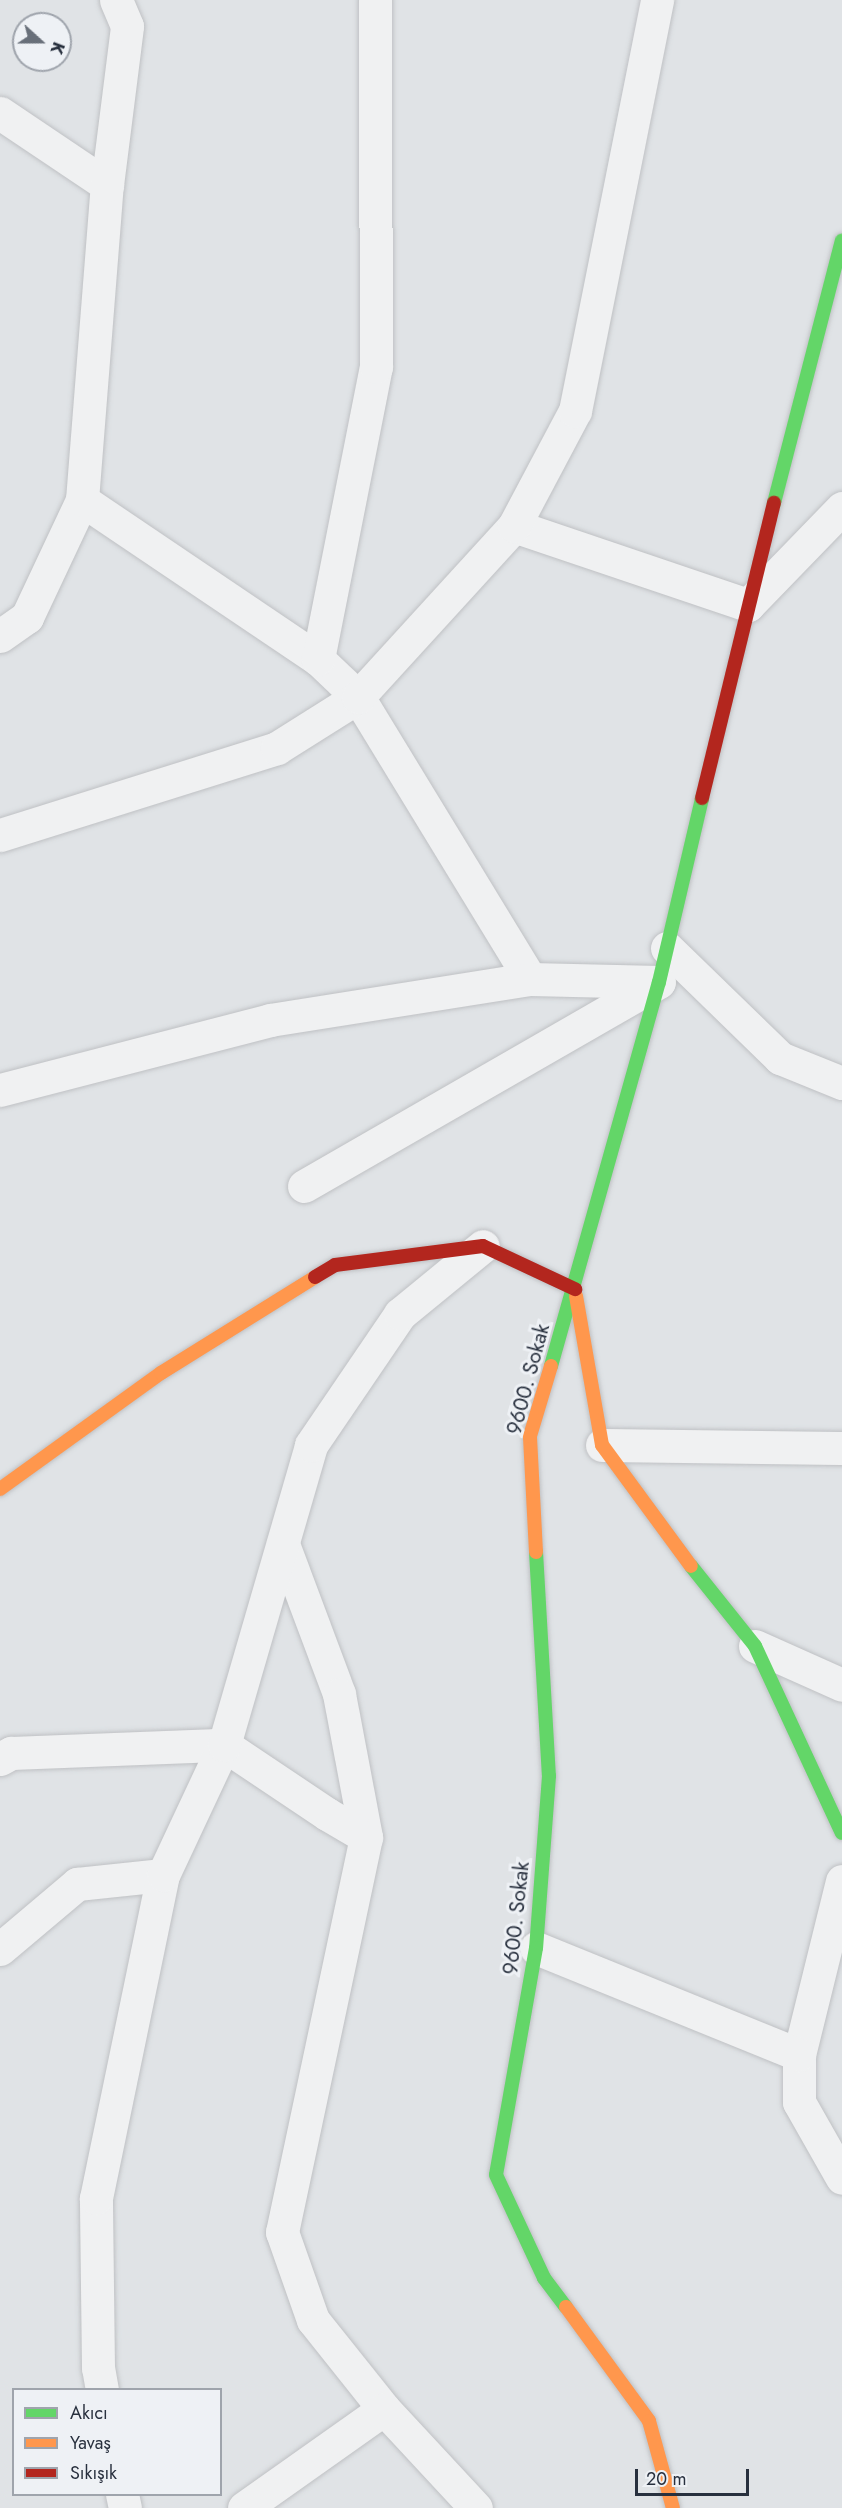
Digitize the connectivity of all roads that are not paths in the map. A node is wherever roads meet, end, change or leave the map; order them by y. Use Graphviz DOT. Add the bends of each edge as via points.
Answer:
graph roads {
  1 [pos="375,0"];
  2 [pos="657,0"];
  3 [pos="123,9"];
  4 [pos="0,113"];
  5 [pos="107,185"];
  6 [pos="842,241"];
  7 [pos="82,500"];
  8 [pos="842,508"];
  9 [pos="514,526"];
  10 [pos="748,604"];
  11 [pos="0,636"];
  12 [pos="318,659"];
  13 [pos="358,697"];
  14 [pos="0,835"];
  15 [pos="667,948"];
  16 [pos="530,978"];
  17 [pos="659,982"];
  18 [pos="842,1083"];
  19 [pos="0,1090"];
  20 [pos="304,1186"];
  21 [pos="483,1246"];
  22 [pos="575,1289"];
  23 [pos="602,1445"];
  24 [pos="842,1448"];
  25 [pos="0,1489"];
  26 [pos="283,1544"];
  27 [pos="755,1646"];
  28 [pos="842,1684"];
  29 [pos="224,1745"];
  30 [pos="0,1759"];
  31 [pos="842,1833"];
  32 [pos="366,1838"];
  33 [pos="163,1875"];
  34 [pos="842,1881"];
  35 [pos="536,1948"];
  36 [pos="0,1949"];
  37 [pos="799,2055"];
  38 [pos="842,2178"];
  39 [pos="102,2388"];
  40 [pos="384,2409"];
  41 [pos="244,2508"];
  42 [pos="476,2508"];
  43 [pos="673,2508"];
  1 -- 12 [label="street" via="376,367"];
  2 -- 9 [label="street" via="575,411"];
  3 -- 5 [label="street"];
  4 -- 5 [label="street"];
  5 -- 7 [label="street"];
  6 -- 10 [label="street, 9600. Sokak"];
  7 -- 11 [label="street" via="27,617"];
  7 -- 12 [label="street"];
  8 -- 10 [label="street"];
  9 -- 10 [label="street"];
  9 -- 13 [label="street"];
  10 -- 15 [label="street, 9600. Sokak"];
  12 -- 13 [label="street"];
  13 -- 14 [label="street" via="277,748"];
  13 -- 16 [label="street"];
  15 -- 17 [label="street, 9600. Sokak"];
  15 -- 18 [label="street" via="780,1058"];
  16 -- 17 [label="street"];
  16 -- 19 [label="street" via="270,1020"];
  17 -- 20 [label="street"];
  17 -- 22 [label="street, 9600. Sokak"];
  21 -- 22 [label="street"];
  21 -- 25 [label="street" via="335,1265 161,1373"];
  21 -- 26 [label="street" via="399,1314 312,1444"];
  22 -- 23 [label="street"];
  22 -- 35 [label="street, 9600. Sokak" via="530,1437 549,1776"];
  23 -- 24 [label="street"];
  23 -- 27 [label="street" via="657,1523"];
  26 -- 29 [label="street"];
  26 -- 32 [label="street" via="339,1694"];
  27 -- 28 [label="street"];
  27 -- 31 [label="street"];
  29 -- 30 [label="street" via="12,1753"];
  29 -- 32 [label="street"];
  29 -- 33 [label="street"];
  32 -- 40 [label="street" via="282,2232 314,2320"];
  33 -- 36 [label="street" via="77,1884"];
  33 -- 39 [label="street" via="96,2198 98,2368"];
  34 -- 37 [label="street"];
  35 -- 37 [label="street"];
  35 -- 43 [label="street, 9600. Sokak" via="496,2175 544,2278 649,2421"];
  37 -- 38 [label="street" via="799,2102"];
  40 -- 41 [label="street"];
  40 -- 42 [label="street"];
}
